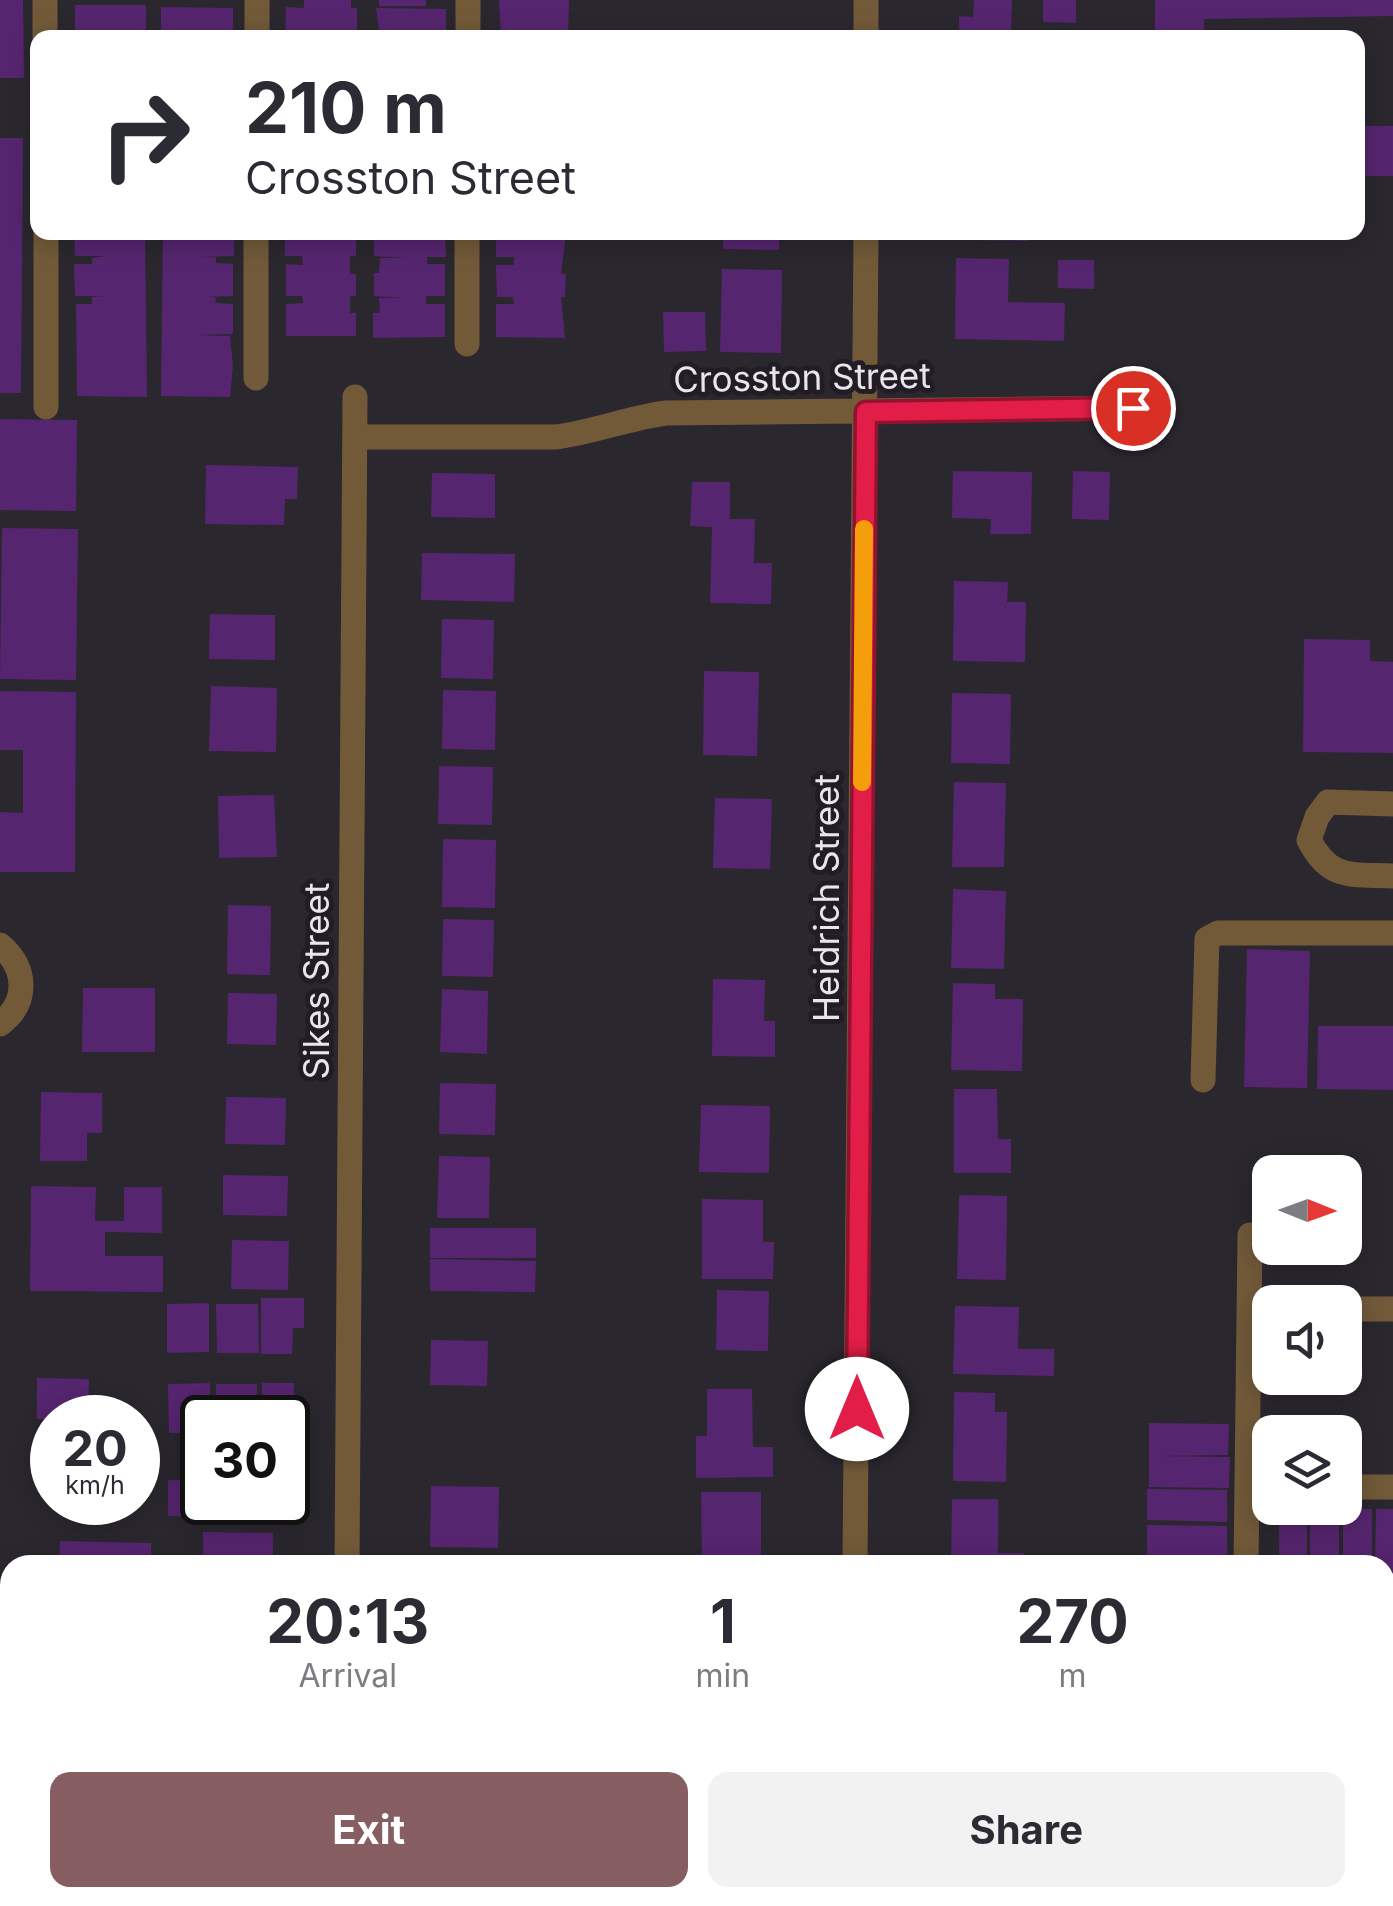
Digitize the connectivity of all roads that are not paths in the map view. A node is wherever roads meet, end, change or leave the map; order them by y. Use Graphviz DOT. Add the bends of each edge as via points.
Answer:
graph roads {
  1 [pos="45,0"];
  2 [pos="257,0"];
  3 [pos="468,0"];
  4 [pos="866,0"];
  5 [pos="45,30"];
  6 [pos="257,30"];
  7 [pos="468,30"];
  8 [pos="866,30"];
  9 [pos="46,240"];
  10 [pos="256,240"];
  11 [pos="467,240"];
  12 [pos="866,240"];
  13 [pos="466,344"];
  14 [pos="256,378"];
  15 [pos="355,398"];
  16 [pos="46,407"];
  17 [pos="1133,408"];
  18 [pos="866,412"];
  19 [pos="355,436"];
  20 [pos="1393,804"];
  21 [pos="1393,876"];
  22 [pos="1393,932"];
  23 [pos="0,946"];
  24 [pos="0,1024"];
  25 [pos="1202,1080"];
  26 [pos="1250,1235"];
  27 [pos="1257,1285"];
  28 [pos="1362,1309"];
  29 [pos="1393,1310"];
  30 [pos="1362,1487"];
  31 [pos="1393,1488"];
  32 [pos="1252,1525"];
  33 [pos="348,1555"];
  34 [pos="855,1555"];
  35 [pos="1248,1555"];
  1 -- 5 [label="street"];
  2 -- 6 [label="street"];
  3 -- 7 [label="street"];
  4 -- 8 [label="street"];
  9 -- 16 [label="street"];
  10 -- 14 [label="street"];
  11 -- 13 [label="street"];
  12 -- 18 [label="street, Heidrich Street"];
  15 -- 19 [label="street, Sikes Street"];
  17 -- 18 [label="street, Crosston Street"];
  18 -- 19 [label="street, Crosston Street" via="666,412 556,437"];
  18 -- 34 [label="street, Heidrich Street"];
  19 -- 33 [label="street, Sikes Street"];
  20 -- 21 [label="street" via="1328,802 1309,840 1321,862 1343,874"];
  22 -- 25 [label="street" via="1218,933 1207,940"];
  23 -- 24 [label="street" via="12,956 22,984 14,1011"];
  26 -- 27 [label="street"];
  28 -- 29 [label="street"];
  30 -- 31 [label="street"];
  32 -- 35 [label="street"];
}
